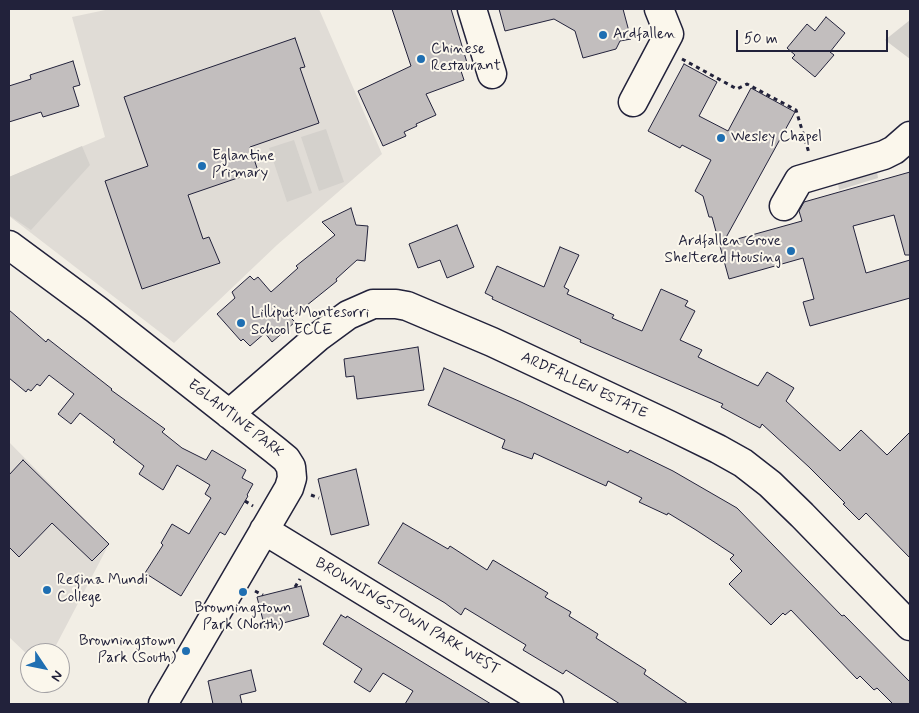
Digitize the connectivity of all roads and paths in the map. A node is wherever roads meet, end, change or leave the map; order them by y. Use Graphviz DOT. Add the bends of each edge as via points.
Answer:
graph roads {
  1 [pos="472,9"];
  2 [pos="659,9"];
  3 [pos="661,48"];
  4 [pos="492,74"];
  5 [pos="633,102"];
  6 [pos="910,136"];
  7 [pos="811,159"];
  8 [pos="784,206"];
  9 [pos="9,245"];
  10 [pos="229,414"];
  11 [pos="264,530"];
  12 [pos="907,616"];
  13 [pos="163,704"];
  14 [pos="549,704"];
  1 -- 4 [label="street"];
  2 -- 3 [label="street" via="669,34"];
  3 -- 5 [label="street"];
  3 -- 7 [label="path" via="737,88 747,84 796,110"];
  6 -- 8 [label="street" via="884,155 799,180"];
  9 -- 10 [label="street, EGLANTINE PARK"];
  10 -- 11 [label="street, EGLANTINE PARK" via="286,459 291,467 289,488"];
  10 -- 12 [label="street, ARDFALLEN ESTATE" via="348,315 373,304 407,306 492,342 743,463 770,484"];
  11 -- 13 [label="street, EGLANTINE PARK"];
  11 -- 14 [label="street, BROWNINGSTOWN PARK WEST"];
}
